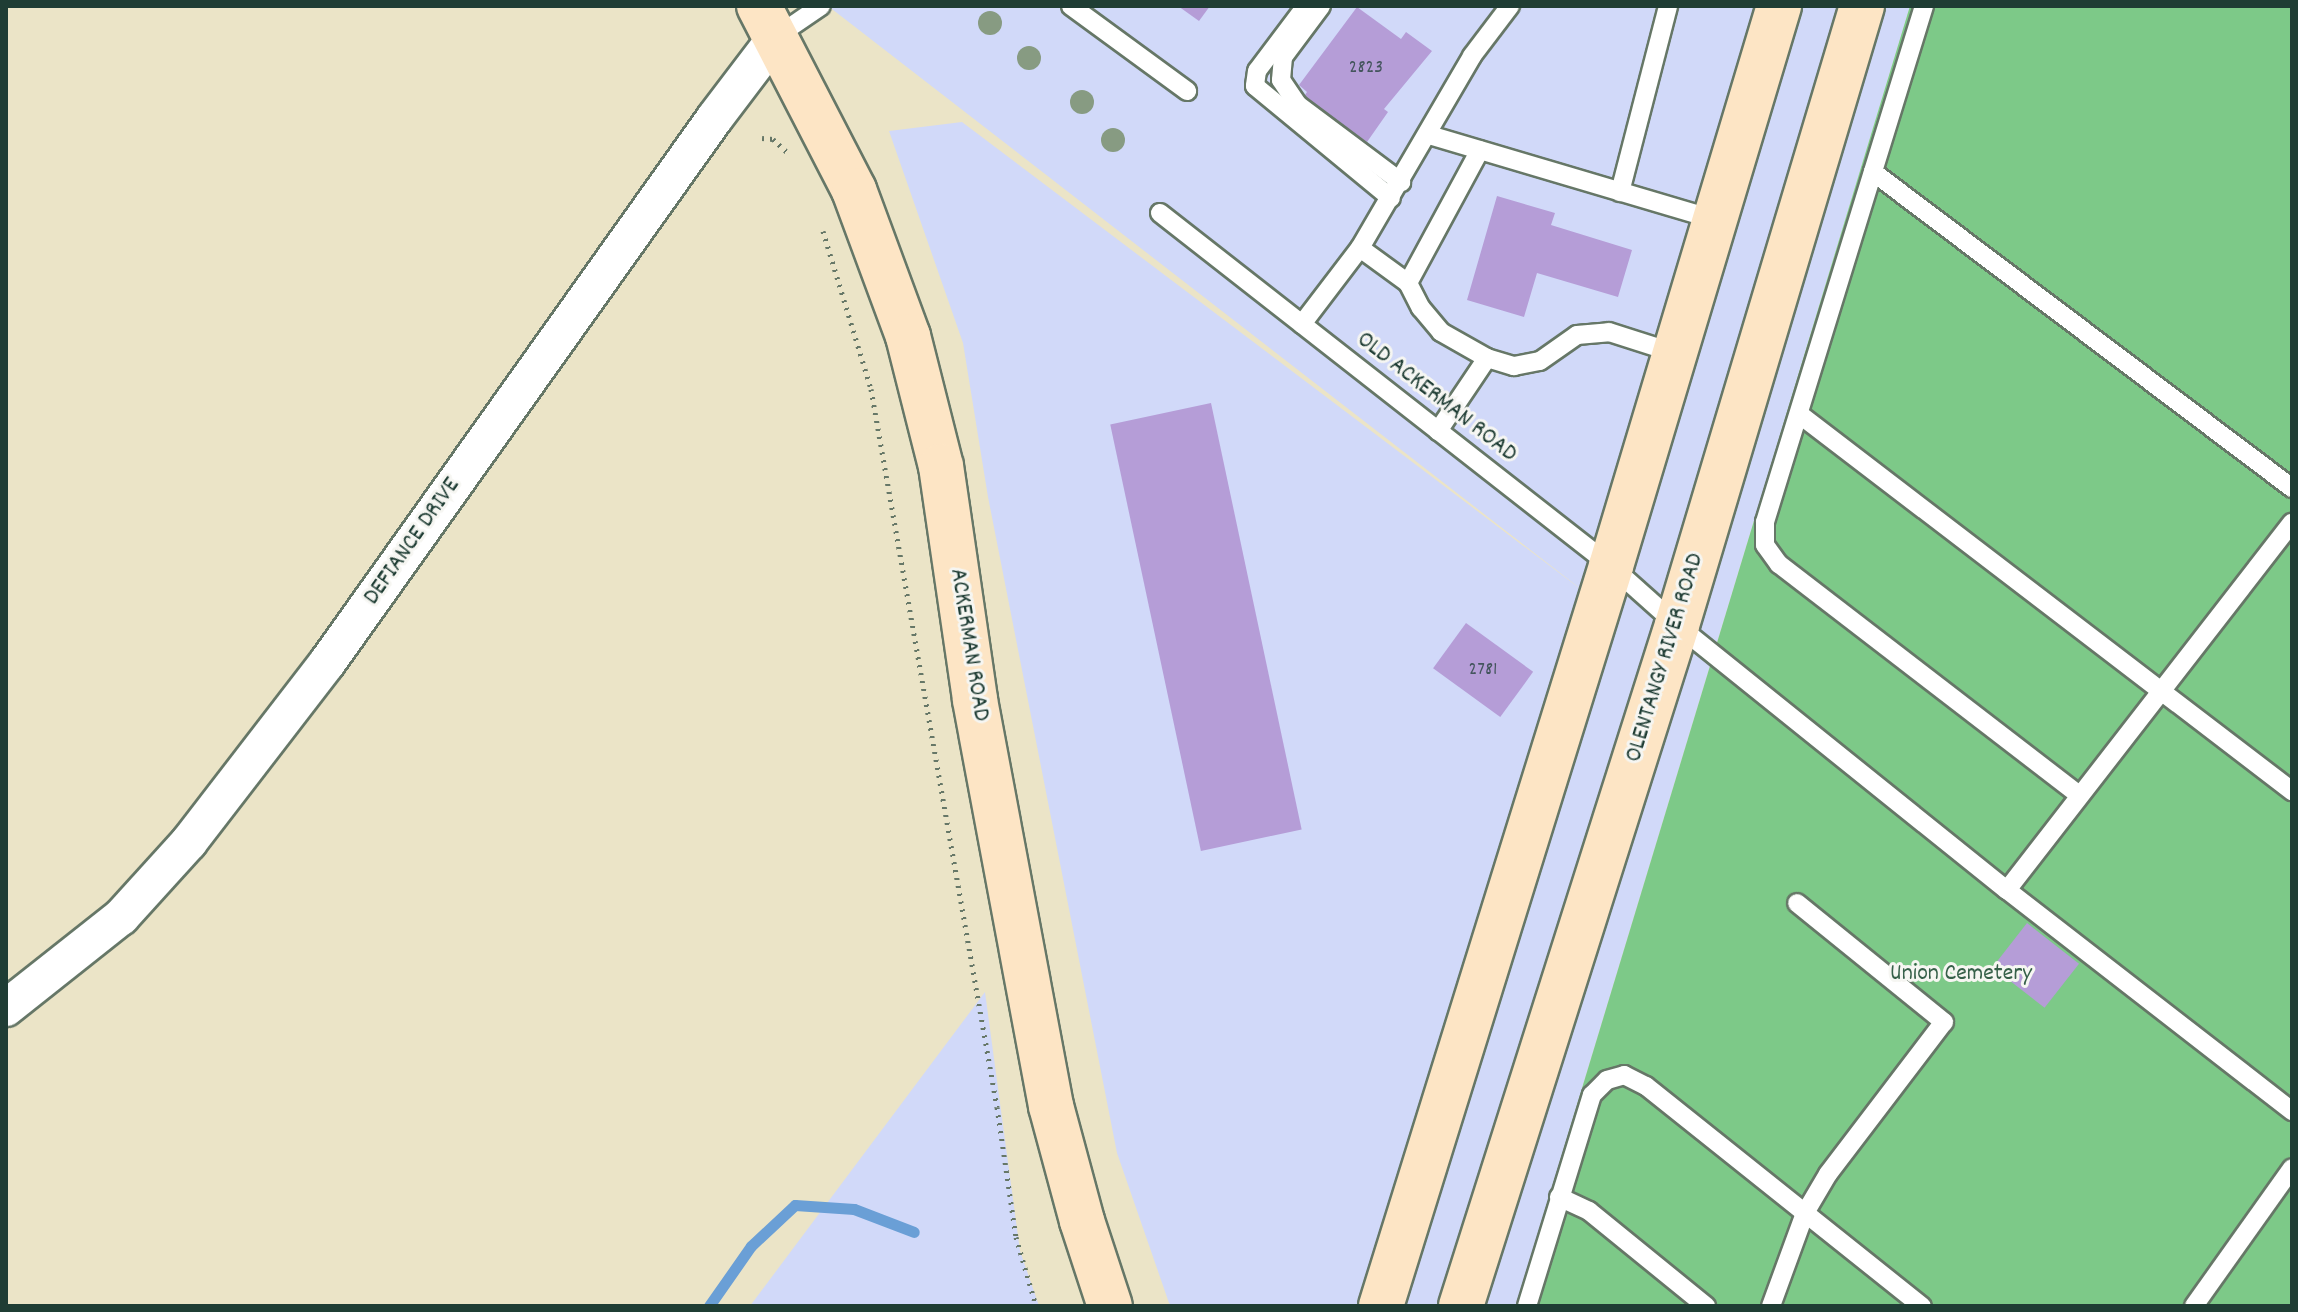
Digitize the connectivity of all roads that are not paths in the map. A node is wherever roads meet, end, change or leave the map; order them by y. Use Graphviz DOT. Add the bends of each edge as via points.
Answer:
graph roads {
  1 [pos="821,6"];
  2 [pos="1071,6"];
  3 [pos="1306,6"];
  4 [pos="1321,6"];
  5 [pos="1510,6"];
  6 [pos="1668,6"];
  7 [pos="1779,6"];
  8 [pos="1862,6"];
  9 [pos="1924,6"];
  10 [pos="768,21"];
  11 [pos="1187,91"];
  12 [pos="1429,135"];
  13 [pos="1480,150"];
  14 [pos="1873,172"];
  15 [pos="1401,182"];
  16 [pos="1620,192"];
  17 [pos="1391,198"];
  18 [pos="1160,213"];
  19 [pos="1716,220"];
  20 [pos="1360,248"];
  21 [pos="1408,283"];
  22 [pos="1302,324"];
  23 [pos="1675,353"];
  24 [pos="1487,358"];
  25 [pos="1799,414"];
  26 [pos="1438,431"];
  27 [pos="2292,488"];
  28 [pos="2292,522"];
  29 [pos="1611,566"];
  30 [pos="1677,625"];
  31 [pos="2163,692"];
  32 [pos="2292,791"];
  33 [pos="2079,795"];
  34 [pos="2007,890"];
  35 [pos="1797,903"];
  36 [pos="6,1008"];
  37 [pos="2292,1111"];
  38 [pos="2292,1168"];
  39 [pos="1559,1197"];
  40 [pos="1805,1213"];
  41 [pos="1082,1221"];
  42 [pos="1402,1235"];
  43 [pos="1110,1306"];
  44 [pos="1141,1306"];
  45 [pos="1363,1306"];
  46 [pos="1381,1306"];
  47 [pos="1461,1306"];
  48 [pos="1527,1306"];
  49 [pos="1706,1306"];
  50 [pos="1771,1306"];
  51 [pos="1922,1306"];
  52 [pos="2194,1306"];
  1 -- 10 [label="lane"];
  2 -- 11 [label="lane"];
  3 -- 17 [label="lane" via="1257,71 1255,86"];
  4 -- 15 [label="lane" via="1283,57 1281,80 1298,105"];
  5 -- 12 [label="lane" via="1472,56"];
  6 -- 16 [label="lane"];
  7 -- 19 [label="main road"];
  8 -- 30 [label="main road, OLENTANGY RIVER ROAD"];
  9 -- 14 [label="lane"];
  10 -- 36 [label="street, DEFIANCE DRIVE" via="731,94 327,663 189,842 121,917"];
  10 -- 41 [label="main road, ACKERMAN ROAD" via="854,190 908,336 941,466 975,700 1051,1106"];
  12 -- 13 [label="lane"];
  12 -- 15 [label="lane"];
  13 -- 16 [label="lane"];
  13 -- 21 [label="lane"];
  14 -- 25 [label="lane"];
  14 -- 27 [label="lane"];
  15 -- 17 [label="lane"];
  16 -- 19 [label="lane"];
  17 -- 20 [label="lane"];
  18 -- 22 [label="lane, OLD ACKERMAN ROAD"];
  19 -- 23 [label="main road"];
  20 -- 21 [label="lane"];
  20 -- 22 [label="lane"];
  21 -- 24 [label="lane" via="1441,332"];
  22 -- 26 [label="lane, OLD ACKERMAN ROAD"];
  23 -- 24 [label="lane" via="1609,332 1577,335 1540,361 1514,366"];
  23 -- 29 [label="main road"];
  24 -- 26 [label="lane"];
  25 -- 31 [label="lane"];
  25 -- 33 [label="lane" via="1765,522 1765,545 1779,564"];
  26 -- 29 [label="lane, OLD ACKERMAN ROAD"];
  28 -- 31 [label="lane"];
  29 -- 30 [label="lane, OLD ACKERMAN ROAD"];
  29 -- 42 [label="main road"];
  30 -- 34 [label="lane, OLD ACKERMAN ROAD"];
  30 -- 47 [label="main road, OLENTANGY RIVER ROAD"];
  31 -- 32 [label="lane"];
  31 -- 33 [label="lane"];
  33 -- 34 [label="lane"];
  34 -- 37 [label="lane, OLD ACKERMAN ROAD"];
  35 -- 40 [label="lane" via="1944,1022 1828,1174"];
  38 -- 52 [label="lane"];
  39 -- 40 [label="lane" via="1592,1095 1607,1080 1624,1075 1646,1086"];
  39 -- 48 [label="lane"];
  39 -- 49 [label="lane" via="1589,1211"];
  40 -- 50 [label="lane"];
  40 -- 51 [label="lane"];
  41 -- 43 [label="main road, ACKERMAN ROAD"];
  41 -- 44 [label="main road"];
  42 -- 45 [label="main road"];
  42 -- 46 [label="main road"];
}
